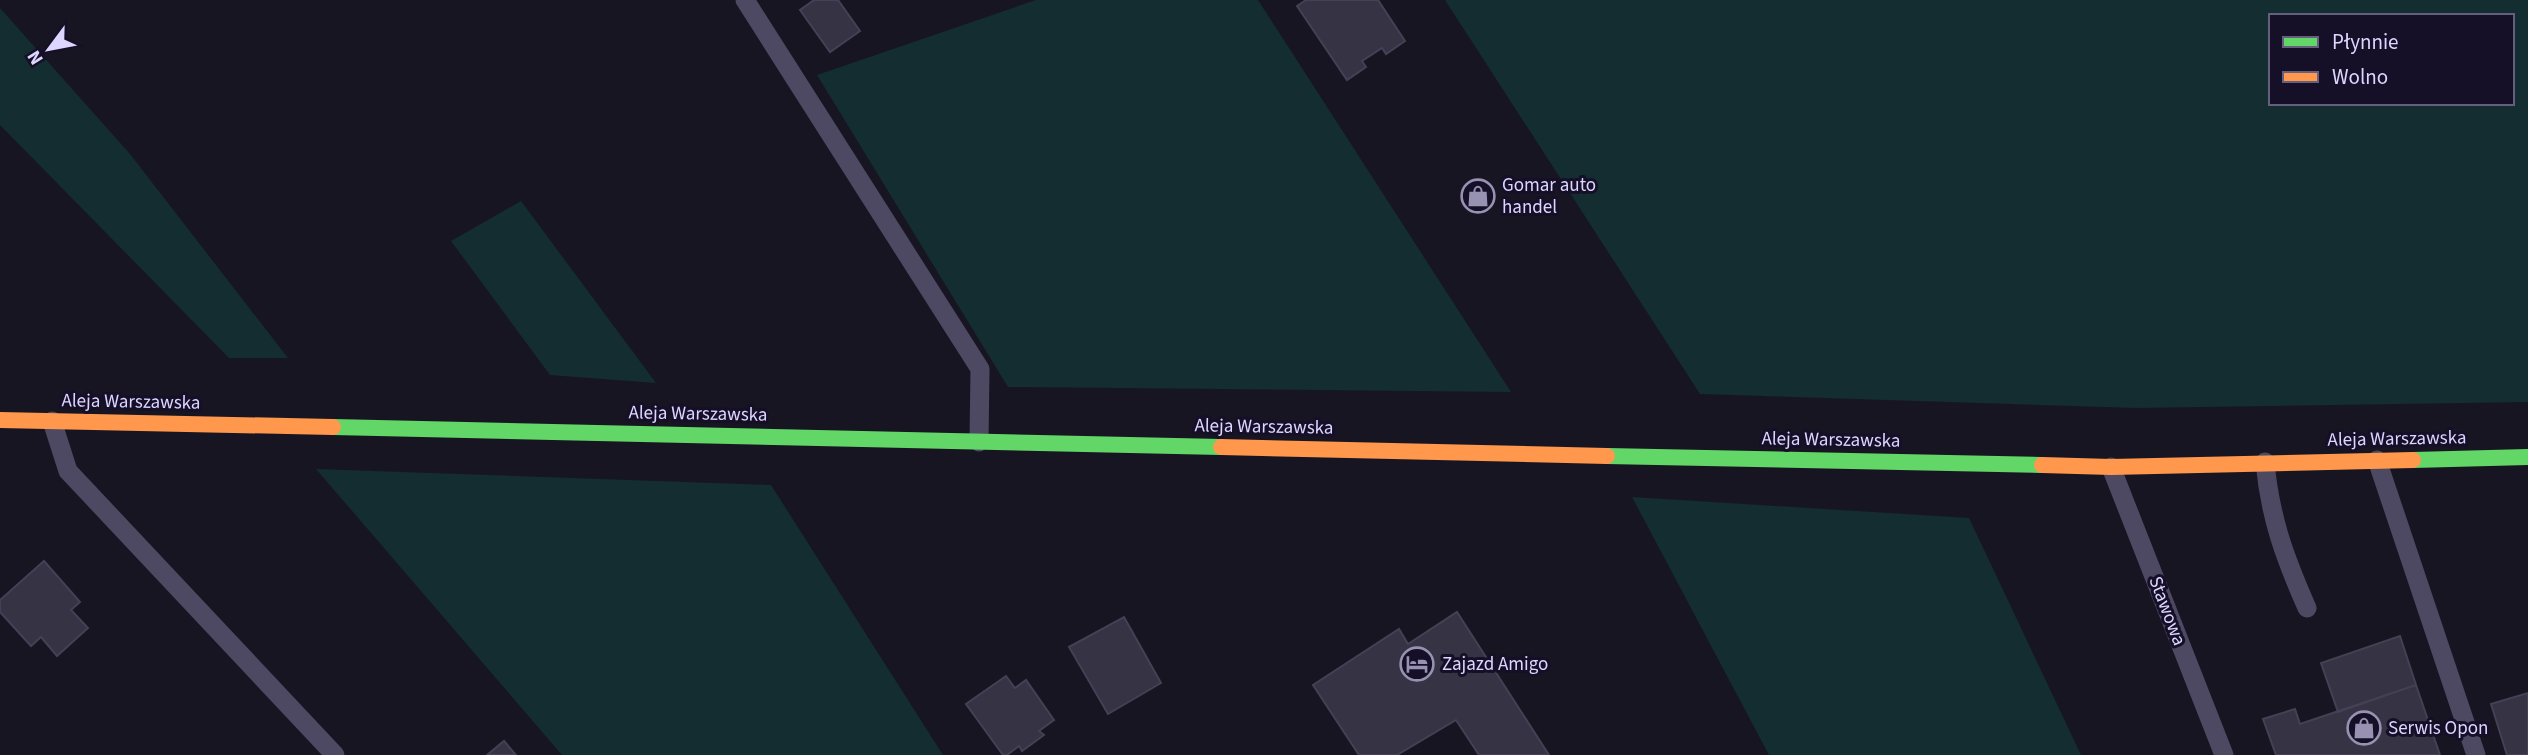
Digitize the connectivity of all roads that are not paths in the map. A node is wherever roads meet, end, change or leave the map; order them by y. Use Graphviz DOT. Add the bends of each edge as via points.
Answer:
graph roads {
  1 [pos="746,0"];
  2 [pos="0,420"];
  3 [pos="52,421"];
  4 [pos="979,442"];
  5 [pos="2528,457"];
  6 [pos="2377,460"];
  7 [pos="2264,463"];
  8 [pos="2111,467"];
  9 [pos="2307,608"];
  10 [pos="335,755"];
  11 [pos="2224,755"];
  12 [pos="2476,755"];
  1 -- 4 [label="lane" via="980,369"];
  2 -- 3 [label="street, Aleja Warszawska"];
  3 -- 4 [label="street, Aleja Warszawska"];
  3 -- 10 [label="lane" via="68,471"];
  4 -- 8 [label="street, Aleja Warszawska"];
  5 -- 6 [label="street, Aleja Warszawska"];
  6 -- 7 [label="street, Aleja Warszawska"];
  6 -- 12 [label="lane"];
  7 -- 8 [label="street, Aleja Warszawska"];
  7 -- 9 [label="lane" via="2281,550"];
  8 -- 11 [label="lane, Stawowa"];
}
